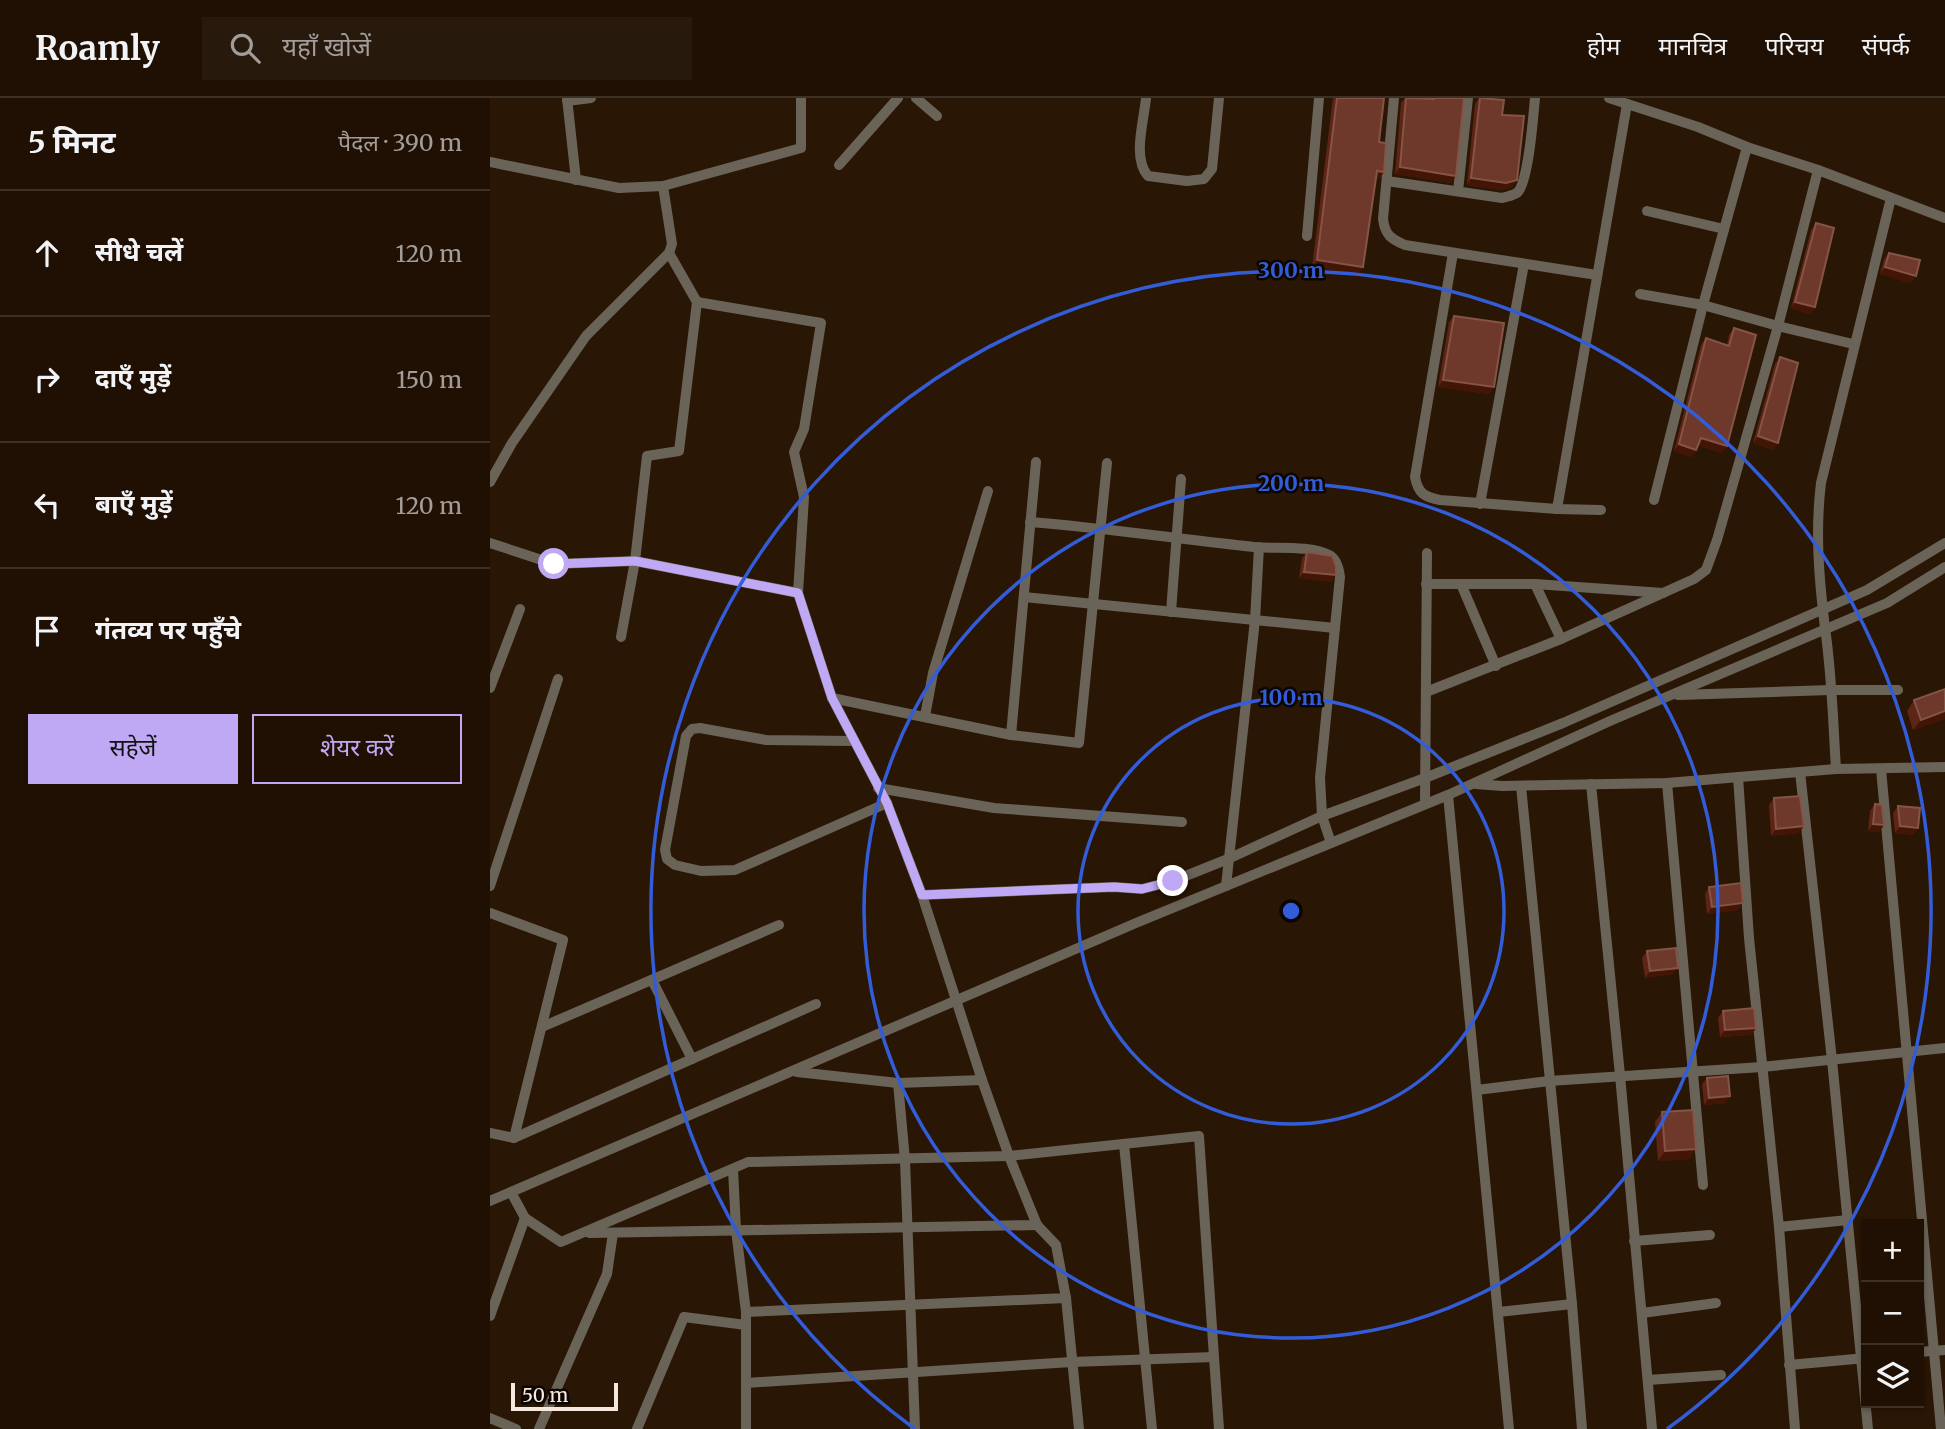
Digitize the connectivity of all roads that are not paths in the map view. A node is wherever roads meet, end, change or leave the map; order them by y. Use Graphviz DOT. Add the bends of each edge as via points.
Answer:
graph roads {
  1 [pos="591,98"];
  2 [pos="801,98"];
  3 [pos="898,98"];
  4 [pos="916,98"];
  5 [pos="1146,98"];
  6 [pos="1219,98"];
  7 [pos="1320,98"];
  8 [pos="1395,98"];
  9 [pos="1468,98"];
  10 [pos="1535,98"];
  11 [pos="1609,98"];
  12 [pos="567,100"];
  13 [pos="1627,104"];
  14 [pos="936,116"];
  15 [pos="1747,147"];
  16 [pos="490,162"];
  17 [pos="839,165"];
  18 [pos="1818,170"];
  19 [pos="576,180"];
  20 [pos="1387,181"];
  21 [pos="663,186"];
  22 [pos="1458,191"];
  23 [pos="1891,198"];
  24 [pos="1647,211"];
  25 [pos="1945,218"];
  26 [pos="1724,229"];
  27 [pos="1307,236"];
  28 [pos="669,253"];
  29 [pos="1453,253"];
  30 [pos="1524,264"];
  31 [pos="1597,275"];
  32 [pos="1640,294"];
  33 [pos="697,302"];
  34 [pos="1703,304"];
  35 [pos="1778,326"];
  36 [pos="1853,344"];
  37 [pos="1036,462"];
  38 [pos="1107,463"];
  39 [pos="1181,479"];
  40 [pos="490,482"];
  41 [pos="988,491"];
  42 [pos="1654,500"];
  43 [pos="1480,504"];
  44 [pos="1557,509"];
  45 [pos="1601,510"];
  46 [pos="1030,522"];
  47 [pos="1102,528"];
  48 [pos="1177,539"];
  49 [pos="490,542"];
  50 [pos="1945,543"];
  51 [pos="1259,547"];
  52 [pos="1427,553"];
  53 [pos="635,561"];
  54 [pos="1945,567"];
  55 [pos="1426,584"];
  56 [pos="1461,584"];
  57 [pos="1535,584"];
  58 [pos="798,593"];
  59 [pos="1665,593"];
  60 [pos="1024,597"];
  61 [pos="1094,604"];
  62 [pos="520,609"];
  63 [pos="1171,612"];
  64 [pos="1824,618"];
  65 [pos="1255,620"];
  66 [pos="1335,628"];
  67 [pos="621,637"];
  68 [pos="1561,639"];
  69 [pos="1496,666"];
  70 [pos="558,679"];
  71 [pos="490,688"];
  72 [pos="1830,690"];
  73 [pos="1898,691"];
  74 [pos="1426,692"];
  75 [pos="1672,695"];
  76 [pos="832,698"];
  77 [pos="925,716"];
  78 [pos="1011,735"];
  79 [pos="853,741"];
  80 [pos="1945,767"];
  81 [pos="1836,769"];
  82 [pos="1881,769"];
  83 [pos="1800,772"];
  84 [pos="1945,774"];
  85 [pos="1738,777"];
  86 [pos="1667,783"];
  87 [pos="1474,784"];
  88 [pos="1591,784"];
  89 [pos="1521,786"];
  90 [pos="878,788"];
  91 [pos="1425,790"];
  92 [pos="1448,795"];
  93 [pos="887,803"];
  94 [pos="1323,819"];
  95 [pos="1182,822"];
  96 [pos="1330,839"];
  97 [pos="1227,873"];
  98 [pos="490,886"];
  99 [pos="922,895"];
  100 [pos="490,913"];
  101 [pos="779,925"];
  102 [pos="652,980"];
  103 [pos="956,994"];
  104 [pos="816,1004"];
  105 [pos="542,1027"];
  106 [pos="1945,1048"];
  107 [pos="1905,1051"];
  108 [pos="692,1059"];
  109 [pos="1832,1060"];
  110 [pos="1762,1067"];
  111 [pos="794,1072"];
  112 [pos="1692,1072"];
  113 [pos="1620,1075"];
  114 [pos="982,1080"];
  115 [pos="1549,1080"];
  116 [pos="898,1083"];
  117 [pos="1476,1090"];
  118 [pos="490,1133"];
  119 [pos="514,1138"];
  120 [pos="1124,1144"];
  121 [pos="1009,1156"];
  122 [pos="905,1160"];
  123 [pos="733,1169"];
  124 [pos="1703,1185"];
  125 [pos="511,1192"];
  126 [pos="490,1201"];
  127 [pos="525,1218"];
  128 [pos="1848,1220"];
  129 [pos="1037,1225"];
  130 [pos="908,1227"];
  131 [pos="1779,1227"];
  132 [pos="736,1230"];
  133 [pos="583,1233"];
  134 [pos="613,1233"];
  135 [pos="1710,1235"];
  136 [pos="1634,1241"];
  137 [pos="1066,1298"];
  138 [pos="1716,1303"];
  139 [pos="1572,1304"];
  140 [pos="910,1305"];
  141 [pos="746,1312"];
  142 [pos="1499,1312"];
  143 [pos="1642,1313"];
  144 [pos="490,1316"];
  145 [pos="746,1325"];
  146 [pos="1862,1345"];
  147 [pos="1939,1350"];
  148 [pos="1214,1357"];
  149 [pos="1861,1358"];
  150 [pos="1144,1359"];
  151 [pos="1072,1362"];
  152 [pos="1789,1365"];
  153 [pos="913,1373"];
  154 [pos="1721,1376"];
  155 [pos="1648,1380"];
  156 [pos="746,1383"];
  157 [pos="1867,1408"];
  158 [pos="490,1418"];
  159 [pos="516,1429"];
  160 [pos="539,1429"];
  161 [pos="637,1429"];
  162 [pos="746,1429"];
  163 [pos="915,1429"];
  164 [pos="1079,1429"];
  165 [pos="1152,1429"];
  166 [pos="1219,1429"];
  167 [pos="1509,1429"];
  168 [pos="1582,1429"];
  169 [pos="1652,1429"];
  170 [pos="1795,1429"];
  171 [pos="1868,1429"];
  172 [pos="1941,1429"];
  1 -- 12 [label="street"];
  2 -- 21 [label="street" via="801,148"];
  3 -- 17 [label="street"];
  4 -- 14 [label="street"];
  5 -- 6 [label="street" via="1141,168 1148,176 1187,181 1203,179 1212,169"];
  7 -- 27 [label="street"];
  8 -- 20 [label="street"];
  9 -- 22 [label="street"];
  10 -- 22 [label="street" via="1520,190 1502,198"];
  11 -- 13 [label="street"];
  12 -- 19 [label="street"];
  13 -- 15 [label="street"];
  13 -- 31 [label="street"];
  15 -- 18 [label="street"];
  15 -- 26 [label="street"];
  16 -- 19 [label="street"];
  18 -- 23 [label="street"];
  18 -- 35 [label="street"];
  19 -- 21 [label="street" via="619,188"];
  20 -- 22 [label="street"];
  20 -- 29 [label="street" via="1383,219 1391,240"];
  21 -- 28 [label="street" via="672,244"];
  23 -- 25 [label="street"];
  23 -- 36 [label="street"];
  24 -- 26 [label="street"];
  26 -- 34 [label="street"];
  28 -- 33 [label="street"];
  28 -- 40 [label="street" via="586,336"];
  29 -- 30 [label="street"];
  29 -- 43 [label="street" via="1415,477 1417,489 1425,497"];
  30 -- 31 [label="street"];
  30 -- 43 [label="street"];
  31 -- 44 [label="street"];
  32 -- 34 [label="street"];
  33 -- 53 [label="street" via="679,451 648,456"];
  33 -- 58 [label="street" via="821,323 804,429 794,452 804,497"];
  34 -- 35 [label="street"];
  34 -- 42 [label="street"];
  35 -- 36 [label="street"];
  35 -- 59 [label="street" via="1706,570"];
  36 -- 64 [label="street" via="1816,520"];
  37 -- 46 [label="street"];
  38 -- 47 [label="street"];
  39 -- 48 [label="street"];
  41 -- 77 [label="street" via="933,673"];
  43 -- 44 [label="street"];
  44 -- 45 [label="street"];
  46 -- 47 [label="street"];
  46 -- 60 [label="street"];
  47 -- 48 [label="street"];
  47 -- 61 [label="street"];
  48 -- 51 [label="street"];
  48 -- 63 [label="street"];
  49 -- 53 [label="street" via="554,564"];
  50 -- 64 [label="street"];
  51 -- 65 [label="street"];
  51 -- 66 [label="street" via="1331,555 1340,577"];
  52 -- 55 [label="street"];
  53 -- 58 [label="street"];
  53 -- 67 [label="street"];
  54 -- 64 [label="street" via="1888,603"];
  55 -- 56 [label="street"];
  55 -- 74 [label="street"];
  56 -- 57 [label="street"];
  56 -- 69 [label="street"];
  57 -- 59 [label="street"];
  57 -- 68 [label="street"];
  58 -- 76 [label="street"];
  59 -- 68 [label="street"];
  60 -- 61 [label="street"];
  60 -- 78 [label="street"];
  61 -- 63 [label="street"];
  61 -- 78 [label="street" via="1079,743"];
  62 -- 71 [label="street"];
  63 -- 65 [label="street"];
  64 -- 72 [label="street"];
  64 -- 75 [label="street"];
  64 -- 91 [label="street" via="1563,723"];
  65 -- 66 [label="street"];
  65 -- 97 [label="street"];
  66 -- 94 [label="street" via="1320,778"];
  68 -- 69 [label="street"];
  69 -- 74 [label="street"];
  70 -- 98 [label="street"];
  72 -- 73 [label="street"];
  72 -- 75 [label="street"];
  72 -- 81 [label="street"];
  74 -- 91 [label="street"];
  75 -- 87 [label="street"];
  76 -- 77 [label="street"];
  76 -- 79 [label="street"];
  77 -- 78 [label="street"];
  79 -- 90 [label="street"];
  79 -- 93 [label="street" via="766,740 692,729 686,736 667,859 701,871 734,870"];
  80 -- 82 [label="street"];
  80 -- 84 [label="street"];
  81 -- 82 [label="street"];
  81 -- 83 [label="street"];
  82 -- 107 [label="street"];
  83 -- 85 [label="street"];
  83 -- 109 [label="street"];
  85 -- 86 [label="street"];
  85 -- 110 [label="street"];
  86 -- 88 [label="street"];
  86 -- 112 [label="street"];
  87 -- 89 [label="street"];
  87 -- 92 [label="street"];
  88 -- 89 [label="street"];
  88 -- 113 [label="street"];
  89 -- 115 [label="street"];
  90 -- 93 [label="street"];
  90 -- 95 [label="street" via="994,808"];
  91 -- 92 [label="street"];
  91 -- 94 [label="street"];
  91 -- 96 [label="street"];
  92 -- 117 [label="street"];
  93 -- 99 [label="street"];
  94 -- 96 [label="street"];
  94 -- 97 [label="street"];
  96 -- 97 [label="street"];
  97 -- 99 [label="street" via="1142,889"];
  97 -- 103 [label="street"];
  99 -- 103 [label="street"];
  100 -- 105 [label="street" via="564,940"];
  101 -- 102 [label="street"];
  102 -- 105 [label="street"];
  102 -- 108 [label="street"];
  103 -- 111 [label="street"];
  103 -- 114 [label="street"];
  104 -- 108 [label="street"];
  105 -- 119 [label="street"];
  106 -- 107 [label="street"];
  107 -- 109 [label="street"];
  107 -- 147 [label="street"];
  108 -- 119 [label="street"];
  109 -- 110 [label="street"];
  109 -- 128 [label="street"];
  110 -- 112 [label="street"];
  110 -- 131 [label="street"];
  111 -- 116 [label="street"];
  111 -- 125 [label="street"];
  112 -- 113 [label="street"];
  112 -- 124 [label="street"];
  113 -- 115 [label="street"];
  113 -- 136 [label="street"];
  114 -- 116 [label="street"];
  114 -- 121 [label="street"];
  115 -- 117 [label="street"];
  115 -- 139 [label="street"];
  116 -- 122 [label="street"];
  117 -- 142 [label="street"];
  118 -- 119 [label="street"];
  120 -- 121 [label="street"];
  120 -- 148 [label="street" via="1199,1136"];
  120 -- 150 [label="street"];
  121 -- 122 [label="street"];
  121 -- 129 [label="street"];
  122 -- 123 [label="street" via="748,1162"];
  122 -- 130 [label="street"];
  123 -- 132 [label="street"];
  123 -- 133 [label="street"];
  125 -- 126 [label="street"];
  125 -- 127 [label="street"];
  127 -- 133 [label="street" via="561,1242"];
  127 -- 144 [label="street"];
  128 -- 131 [label="street"];
  128 -- 146 [label="street"];
  129 -- 130 [label="street"];
  129 -- 137 [label="street" via="1056,1245"];
  130 -- 132 [label="street"];
  130 -- 140 [label="street"];
  131 -- 152 [label="street"];
  132 -- 134 [label="street"];
  132 -- 141 [label="street"];
  133 -- 134 [label="street"];
  134 -- 160 [label="street" via="607,1274"];
  135 -- 136 [label="street"];
  136 -- 143 [label="street"];
  137 -- 140 [label="street"];
  137 -- 151 [label="street"];
  138 -- 143 [label="street"];
  139 -- 142 [label="street"];
  139 -- 168 [label="street"];
  140 -- 141 [label="street"];
  140 -- 153 [label="street"];
  141 -- 145 [label="street"];
  142 -- 167 [label="street"];
  143 -- 155 [label="street"];
  145 -- 156 [label="street"];
  145 -- 161 [label="street" via="684,1317"];
  147 -- 172 [label="street"];
  148 -- 150 [label="street"];
  148 -- 166 [label="street"];
  149 -- 152 [label="street"];
  150 -- 151 [label="street"];
  150 -- 165 [label="street"];
  151 -- 153 [label="street"];
  151 -- 164 [label="street"];
  152 -- 170 [label="street"];
  153 -- 156 [label="street"];
  153 -- 163 [label="street"];
  154 -- 155 [label="street"];
  155 -- 169 [label="street"];
  156 -- 162 [label="street"];
  157 -- 171 [label="street"];
  158 -- 159 [label="street"];
}
